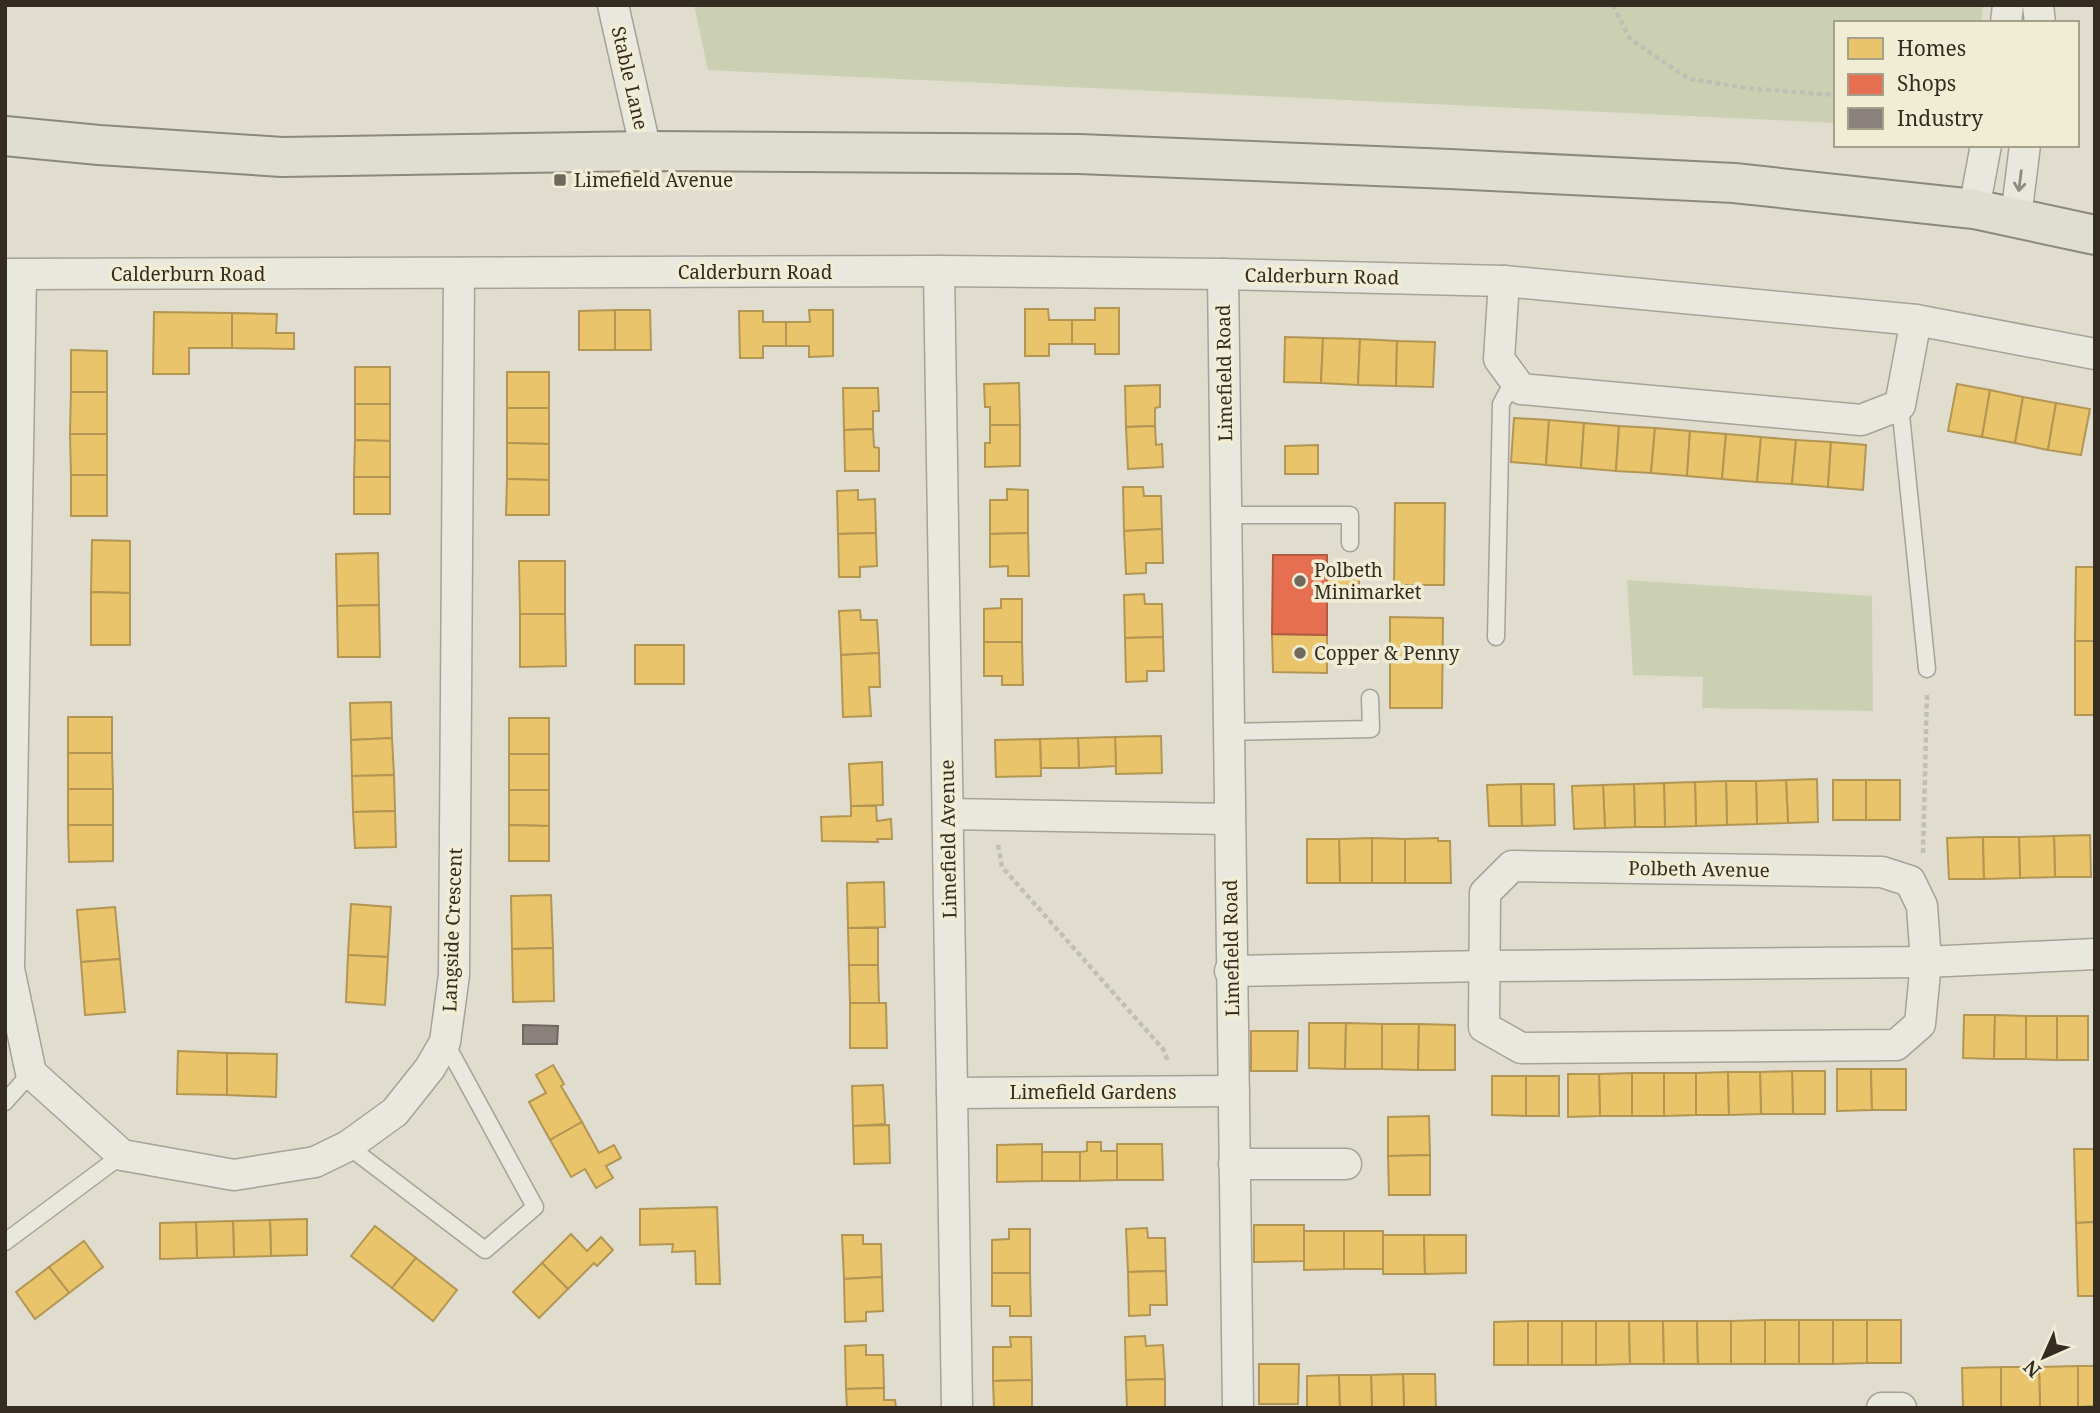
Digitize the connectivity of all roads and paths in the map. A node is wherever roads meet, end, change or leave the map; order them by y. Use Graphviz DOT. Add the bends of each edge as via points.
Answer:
graph roads {
  1 [pos="613,5"];
  2 [pos="1613,5"];
  3 [pos="1834,95"];
  4 [pos="5,136"];
  5 [pos="1986,147"];
  6 [pos="2025,147"];
  7 [pos="646,150"];
  8 [pos="1974,209"];
  9 [pos="2016,217"];
  10 [pos="2095,234"];
  11 [pos="939,271"];
  12 [pos="459,273"];
  13 [pos="13,274"];
  14 [pos="1223,274"];
  15 [pos="1504,281"];
  16 [pos="1916,320"];
  17 [pos="2095,354"];
  18 [pos="1514,380"];
  19 [pos="1900,405"];
  20 [pos="1226,515"];
  21 [pos="1350,543"];
  22 [pos="1496,637"];
  23 [pos="1927,670"];
  24 [pos="1370,698"];
  25 [pos="1228,732"];
  26 [pos="948,814"];
  27 [pos="991,815"];
  28 [pos="1229,819"];
  29 [pos="1922,906"];
  30 [pos="2095,954"];
  31 [pos="1926,962"];
  32 [pos="1485,966"];
  33 [pos="1230,971"];
  34 [pos="445,1042"];
  35 [pos="31,1073"];
  36 [pos="1178,1091"];
  37 [pos="1234,1091"];
  38 [pos="952,1093"];
  39 [pos="5,1102"];
  40 [pos="348,1146"];
  41 [pos="122,1155"];
  42 [pos="1234,1164"];
  43 [pos="1346,1164"];
  44 [pos="5,1242"];
  45 [pos="957,1408"];
  46 [pos="1238,1408"];
  47 [pos="1882,1408"];
  48 [pos="1901,1408"];
  1 -- 7 [label="street, Stable Lane"];
  2 -- 3 [label="path" via="1630,39 1689,79"];
  4 -- 7 [label="main road" via="282,157"];
  5 -- 8 [label="street"];
  6 -- 9 [label="street, one-way"];
  7 -- 8 [label="main road" via="1079,154 1450,169 1734,183"];
  8 -- 9 [label="main road"];
  9 -- 10 [label="main road"];
  11 -- 12 [label="street, Calderburn Road"];
  11 -- 14 [label="street, Calderburn Road"];
  11 -- 26 [label="street, Limefield Avenue"];
  12 -- 13 [label="street, Calderburn Road"];
  12 -- 34 [label="street, Langside Crescent" via="454,975"];
  13 -- 35 [label="street" via="9,969"];
  14 -- 15 [label="street, Calderburn Road"];
  14 -- 20 [label="street, Limefield Road"];
  15 -- 16 [label="street, Calderburn Road"];
  15 -- 18 [label="street" via="1499,359"];
  16 -- 17 [label="street, Calderburn Road"];
  16 -- 19 [label="street"];
  18 -- 19 [label="street" via="1521,389 1861,420"];
  18 -- 22 [label="lane" via="1500,404"];
  19 -- 23 [label="lane"];
  20 -- 21 [label="lane" via="1350,514"];
  20 -- 25 [label="street, Limefield Road"];
  23 -- 29 [label="path"];
  24 -- 25 [label="lane" via="1371,729"];
  25 -- 28 [label="street, Limefield Road"];
  26 -- 27 [label="street"];
  26 -- 38 [label="street, Limefield Avenue"];
  27 -- 28 [label="street"];
  27 -- 36 [label="path" via="1002,867 1163,1049"];
  28 -- 33 [label="street, Limefield Road"];
  29 -- 31 [label="street, Polbeth Avenue"];
  29 -- 32 [label="street, Polbeth Avenue" via="1910,881 1882,872 1512,866 1485,893"];
  30 -- 31 [label="street"];
  31 -- 32 [label="street"];
  31 -- 32 [label="street, Polbeth Avenue" via="1920,1024 1896,1045 1521,1048 1484,1027"];
  32 -- 33 [label="street"];
  33 -- 37 [label="street, Limefield Road"];
  34 -- 40 [label="street, Langside Crescent" via="395,1112"];
  34 -- 40 [label="lane" via="535,1207 485,1250"];
  35 -- 39 [label="lane"];
  35 -- 41 [label="street"];
  36 -- 37 [label="street, Limefield Gardens"];
  36 -- 38 [label="street, Limefield Gardens"];
  37 -- 42 [label="street, Limefield Road"];
  38 -- 45 [label="street, Limefield Avenue"];
  40 -- 41 [label="street, Langside Crescent" via="315,1162 234,1175"];
  41 -- 44 [label="lane"];
  42 -- 43 [label="street"];
  42 -- 46 [label="street, Limefield Road"];
  47 -- 48 [label="street"];
}
